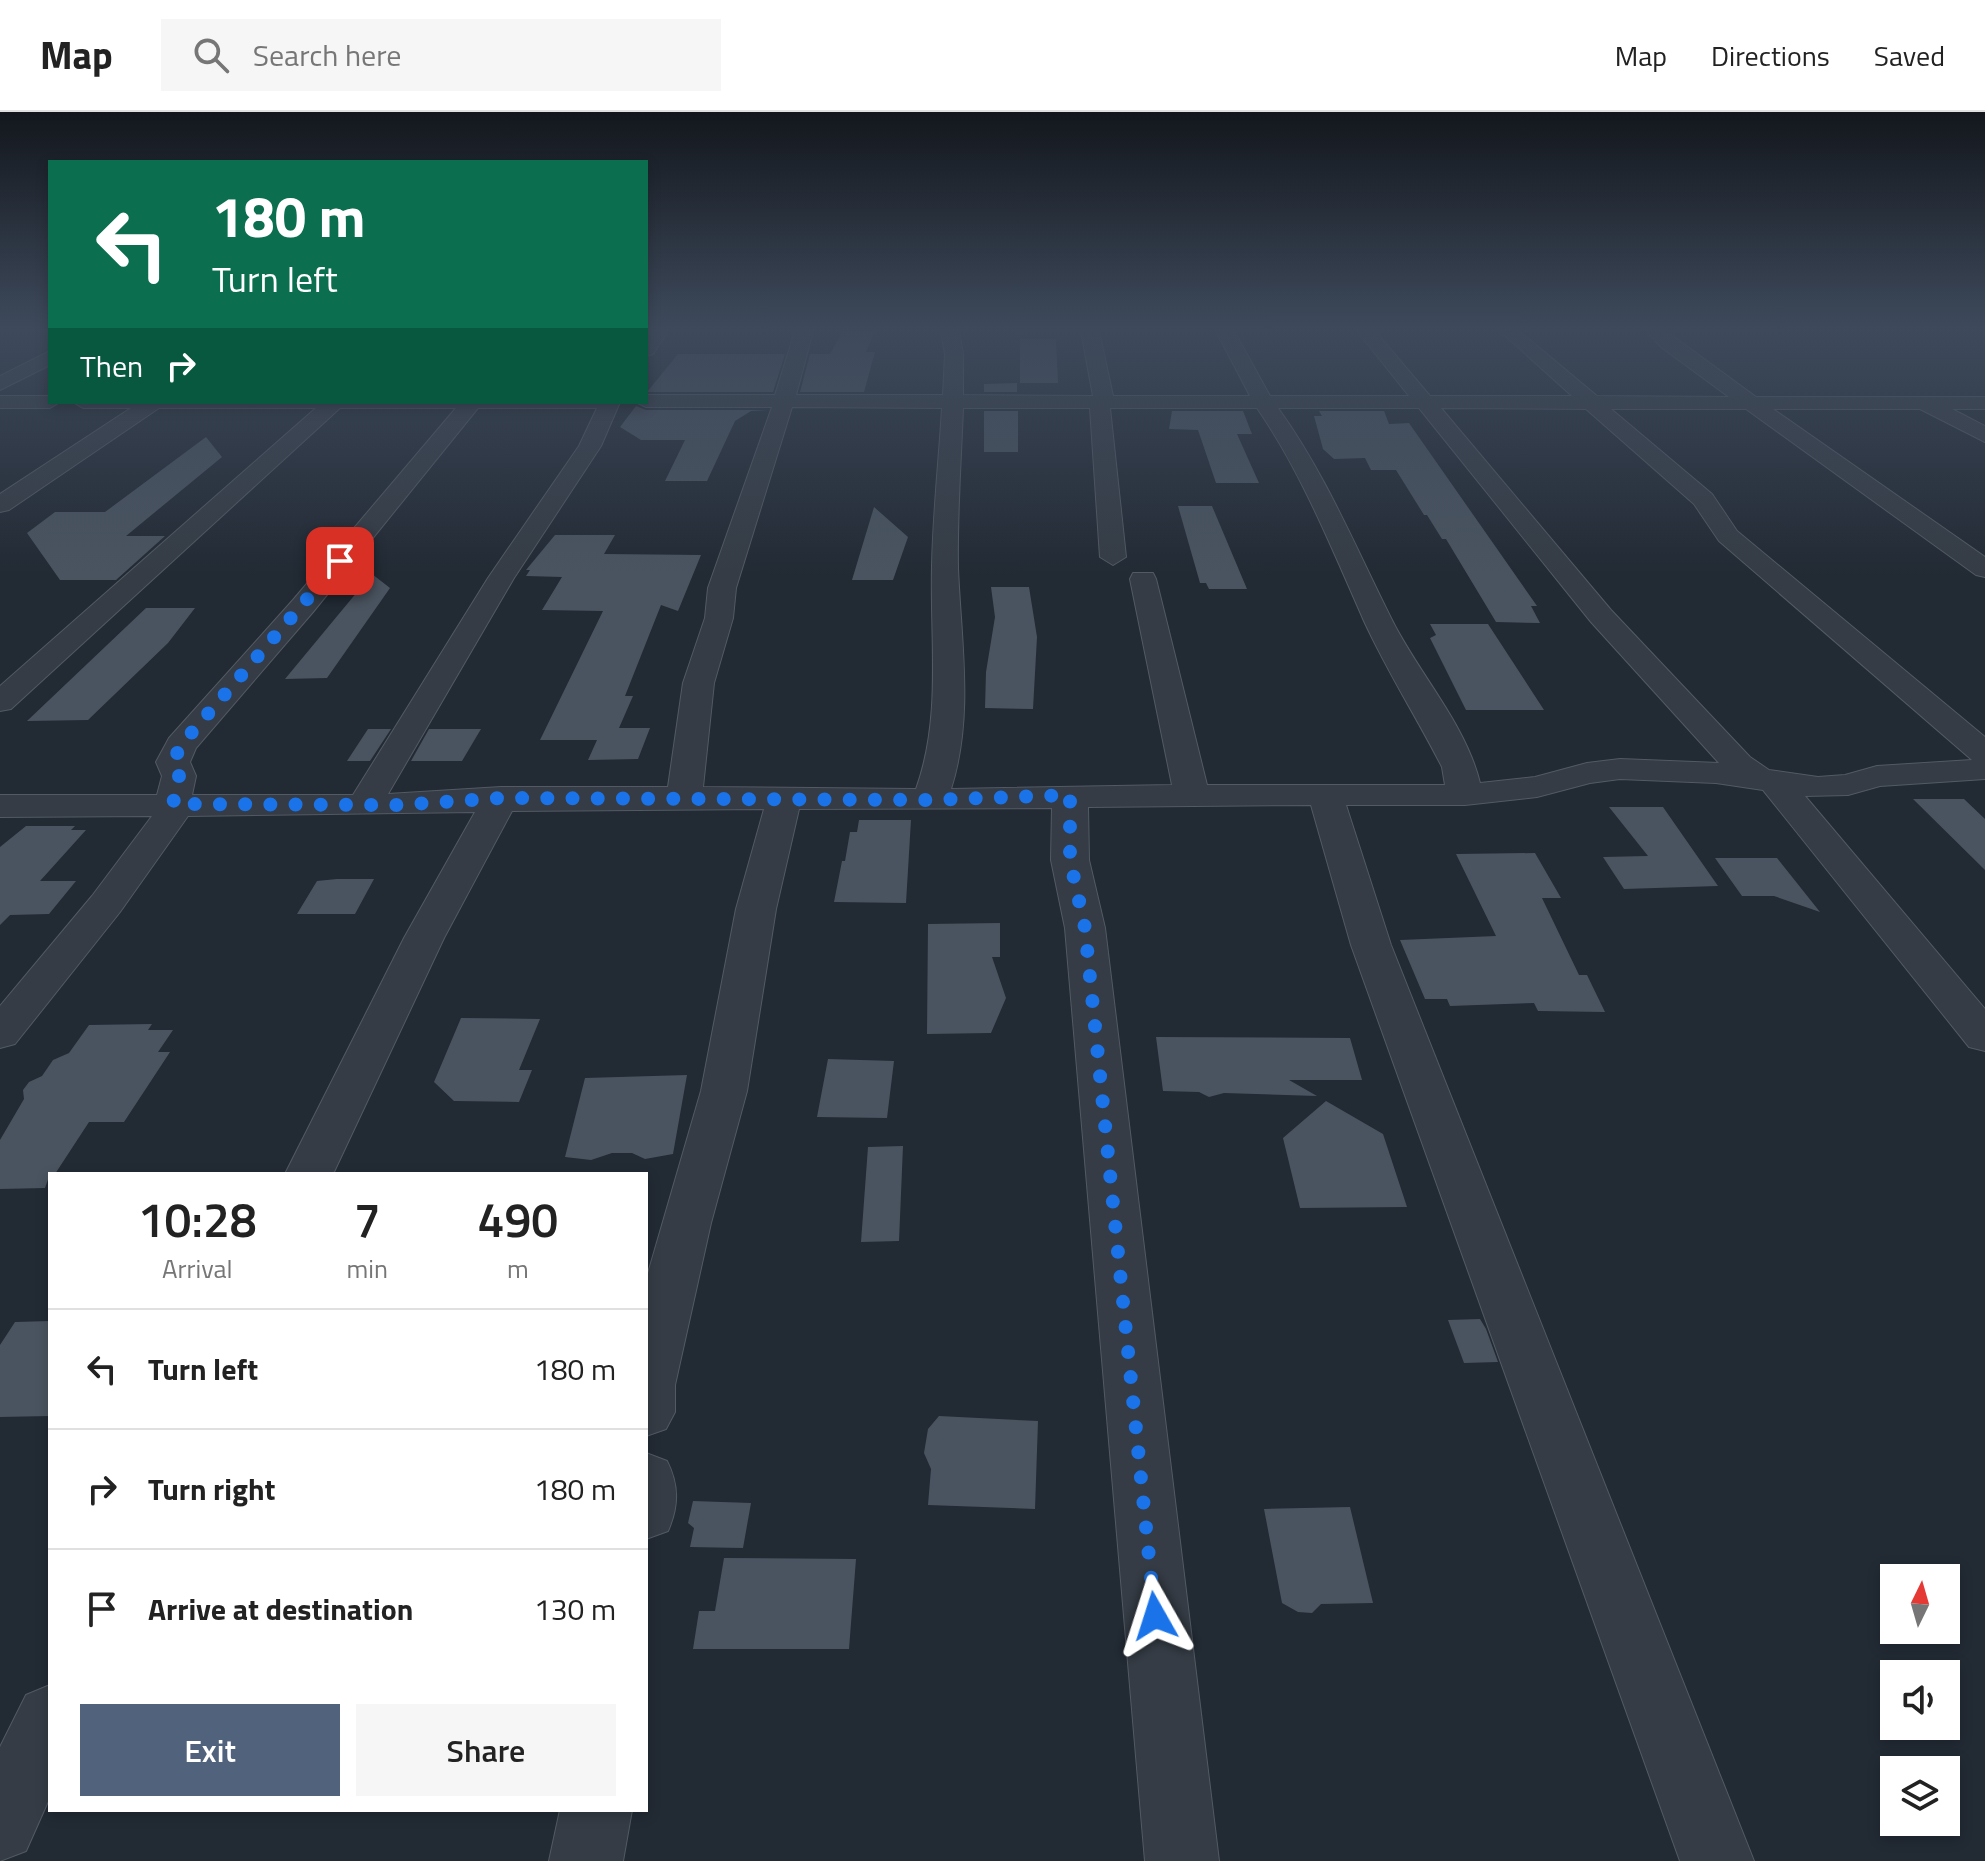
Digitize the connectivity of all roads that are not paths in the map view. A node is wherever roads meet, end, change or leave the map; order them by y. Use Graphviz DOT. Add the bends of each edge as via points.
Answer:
graph roads {
  1 [pos="138,413"];
  2 [pos="323,413"];
  3 [pos="464,413"];
  4 [pos="605,413"];
  5 [pos="781,413"];
  6 [pos="952,413"];
  7 [pos="1103,413"];
  8 [pos="1271,413"];
  9 [pos="1432,413"];
  10 [pos="1602,413"];
  11 [pos="1766,413"];
  12 [pos="1942,413"];
  13 [pos="1985,435"];
  14 [pos="0,505"];
  15 [pos="1113,557"];
  16 [pos="1985,569"];
  17 [pos="1143,579"];
  18 [pos="0,702"];
  19 [pos="1985,754"];
  20 [pos="1985,769"];
  21 [pos="1767,780"];
  22 [pos="1070,795"];
  23 [pos="1325,795"];
  24 [pos="1465,795"];
  25 [pos="1192,796"];
  26 [pos="501,798"];
  27 [pos="684,798"];
  28 [pos="784,800"];
  29 [pos="930,800"];
  30 [pos="176,804"];
  31 [pos="364,805"];
  32 [pos="0,806"];
  33 [pos="0,1034"];
  34 [pos="1985,1037"];
  35 [pos="310,1172"];
  36 [pos="648,1381"];
  37 [pos="48,1723"];
  38 [pos="596,1812"];
  39 [pos="0,1825"];
  40 [pos="586,1861"];
  41 [pos="1182,1861"];
  42 [pos="1717,1861"];
  1 -- 14 [label="street"];
  2 -- 18 [label="street"];
  3 -- 30 [label="street" via="181,745 173,762 179,776"];
  4 -- 31 [label="street" via="590,446 501,578"];
  5 -- 27 [label="street" via="734,548 722,588 724,602 702,666"];
  6 -- 29 [label="street" via="945,564 949,718 945,755"];
  7 -- 15 [label="street"];
  8 -- 24 [label="street" via="1459,767"];
  9 -- 21 [label="street" via="1601,616 1738,764"];
  10 -- 19 [label="street" via="1703,499 1728,536"];
  11 -- 16 [label="street"];
  12 -- 13 [label="street"];
  17 -- 25 [label="street"];
  20 -- 21 [label="street" via="1877,776 1818,787"];
  21 -- 24 [label="street" via="1620,769 1537,787"];
  21 -- 34 [label="street"];
  22 -- 25 [label="street"];
  22 -- 29 [label="street"];
  22 -- 41 [label="street" via="1070,860 1085,928"];
  23 -- 24 [label="street"];
  23 -- 25 [label="street"];
  23 -- 42 [label="street" via="1371,945"];
  26 -- 27 [label="street"];
  26 -- 31 [label="street"];
  26 -- 35 [label="street" via="424,938"];
  27 -- 28 [label="street"];
  28 -- 29 [label="street"];
  28 -- 36 [label="street" via="756,909 724,1091"];
  30 -- 31 [label="street"];
  30 -- 32 [label="street"];
  30 -- 33 [label="street" via="106,904"];
  37 -- 39 [label="street"];
  38 -- 40 [label="street"];
}
